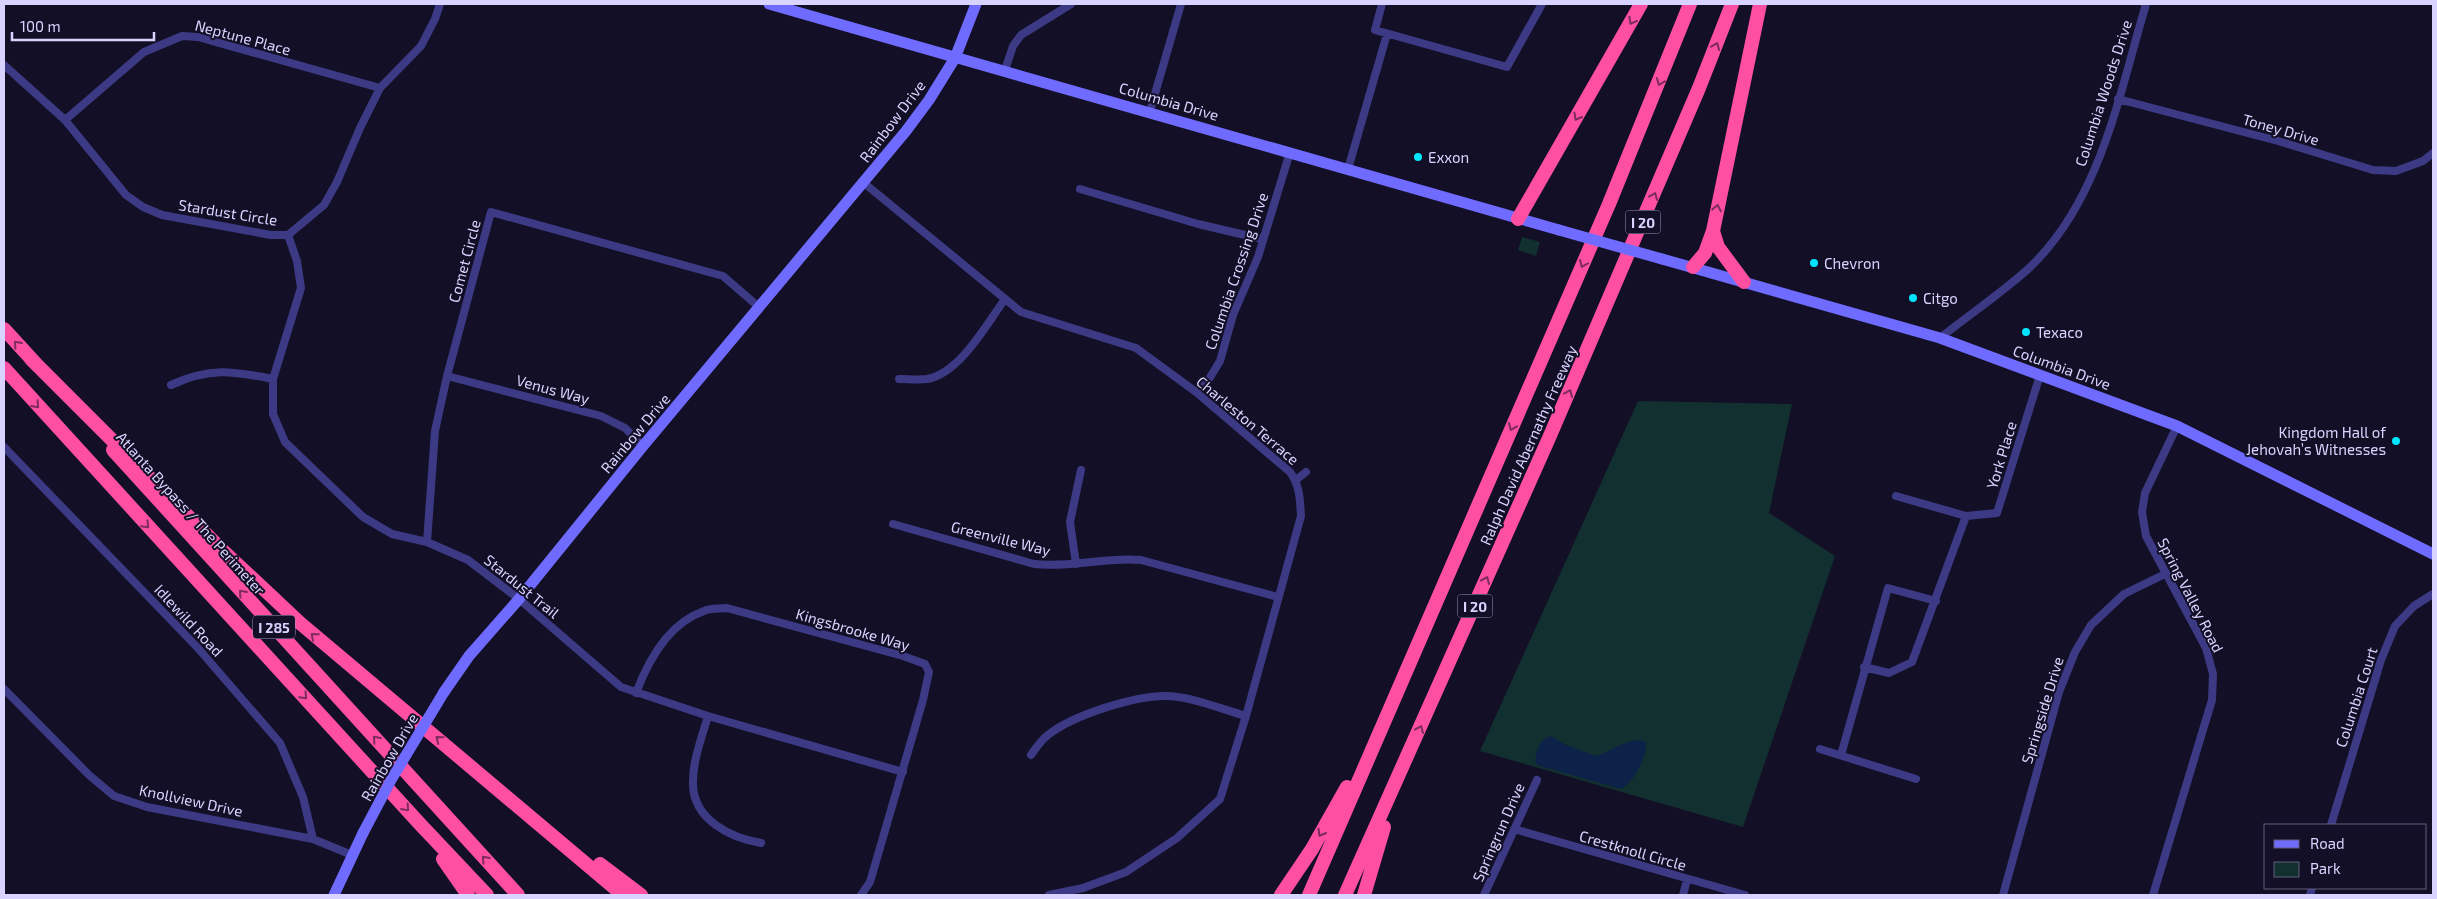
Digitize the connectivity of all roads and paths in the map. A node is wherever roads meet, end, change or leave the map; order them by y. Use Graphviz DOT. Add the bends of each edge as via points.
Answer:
graph roads {
  1 [pos="440,4"];
  2 [pos="769,4"];
  3 [pos="976,4"];
  4 [pos="1071,4"];
  5 [pos="1181,4"];
  6 [pos="1382,4"];
  7 [pos="1542,4"];
  8 [pos="1641,4"];
  9 [pos="1690,4"];
  10 [pos="1732,4"];
  11 [pos="1760,4"];
  12 [pos="2146,4"];
  13 [pos="1387,34"];
  14 [pos="955,58"];
  15 [pos="4,65"];
  16 [pos="1005,70"];
  17 [pos="380,88"];
  18 [pos="2118,99"];
  19 [pos="1150,111"];
  20 [pos="65,120"];
  21 [pos="1290,152"];
  22 [pos="2433,153"];
  23 [pos="1348,169"];
  24 [pos="864,183"];
  25 [pos="1080,189"];
  26 [pos="1518,219"];
  27 [pos="1713,231"];
  28 [pos="288,235"];
  29 [pos="1262,239"];
  30 [pos="1693,267"];
  31 [pos="1744,282"];
  32 [pos="1004,299"];
  33 [pos="760,308"];
  34 [pos="4,329"];
  35 [pos="1940,338"];
  36 [pos="31,359"];
  37 [pos="4,368"];
  38 [pos="2040,375"];
  39 [pos="447,376"];
  40 [pos="899,379"];
  41 [pos="273,380"];
  42 [pos="171,385"];
  43 [pos="1196,392"];
  44 [pos="2178,426"];
  45 [pos="643,446"];
  46 [pos="4,447"];
  47 [pos="1081,470"];
  48 [pos="1306,472"];
  49 [pos="1296,480"];
  50 [pos="1896,496"];
  51 [pos="1966,516"];
  52 [pos="893,524"];
  53 [pos="427,542"];
  54 [pos="2433,554"];
  55 [pos="1076,564"];
  56 [pos="2165,574"];
  57 [pos="1443,585"];
  58 [pos="2433,594"];
  59 [pos="1278,597"];
  60 [pos="519,599"];
  61 [pos="1936,601"];
  62 [pos="1864,667"];
  63 [pos="4,689"];
  64 [pos="636,693"];
  65 [pos="708,716"];
  66 [pos="1246,716"];
  67 [pos="1820,749"];
  68 [pos="1031,755"];
  69 [pos="459,756"];
  70 [pos="1841,756"];
  71 [pos="903,772"];
  72 [pos="1400,773"];
  73 [pos="1916,779"];
  74 [pos="1536,780"];
  75 [pos="419,823"];
  76 [pos="2331,824"];
  77 [pos="1514,830"];
  78 [pos="313,839"];
  79 [pos="761,843"];
  80 [pos="352,855"];
  81 [pos="1687,880"];
  82 [pos="334,895"];
  83 [pos="468,895"];
  84 [pos="487,895"];
  85 [pos="518,895"];
  86 [pos="623,895"];
  87 [pos="641,895"];
  88 [pos="861,895"];
  89 [pos="1049,895"];
  90 [pos="1281,895"];
  91 [pos="1309,895"];
  92 [pos="1345,895"];
  93 [pos="1364,895"];
  94 [pos="1484,895"];
  95 [pos="1683,895"];
  96 [pos="1745,895"];
  97 [pos="2003,895"];
  98 [pos="2153,895"];
  1 -- 17 [label="street, Stardust Circle" via="421,46"];
  2 -- 14 [label="main road, Columbia Drive"];
  3 -- 14 [label="main road, Rainbow Drive"];
  4 -- 16 [label="street" via="1021,35 1013,46"];
  5 -- 19 [label="street"];
  6 -- 13 [label="street" via="1374,30"];
  7 -- 13 [label="street" via="1507,67"];
  8 -- 26 [label="highway, one-way"];
  9 -- 57 [label="highway, Ralph David Abernathy Freeway / I 20, one-way" via="1612,195"];
  72 -- 10 [label="highway, Ralph David Abernathy Freeway / I 20, one-way" via="1553,429 1696,97"];
  27 -- 11 [label="highway, one-way"];
  12 -- 18 [label="street, Columbia Woods Drive"];
  13 -- 23 [label="street"];
  14 -- 16 [label="main road, Columbia Drive"];
  14 -- 24 [label="main road, Rainbow Drive" via="929,100"];
  15 -- 20 [label="street, Stardust Circle"];
  16 -- 19 [label="main road, Columbia Drive"];
  17 -- 20 [label="street, Neptune Place" via="198,37 182,36 144,52"];
  17 -- 28 [label="street, Stardust Circle" via="324,205"];
  18 -- 22 [label="street, Toney Drive" via="2373,170 2396,171 2423,161"];
  18 -- 35 [label="street, Columbia Woods Drive" via="2088,184 2056,237 2027,270"];
  19 -- 21 [label="main road, Columbia Drive"];
  20 -- 28 [label="street, Stardust Circle" via="126,195 143,207 162,215 271,235"];
  21 -- 23 [label="main road, Columbia Drive"];
  21 -- 29 [label="street, Columbia Crossing Drive"];
  23 -- 26 [label="main road, Columbia Drive"];
  24 -- 32 [label="street, Charleston Terrace"];
  24 -- 33 [label="main road, Rainbow Drive"];
  25 -- 29 [label="street"];
  26 -- 30 [label="main road, Columbia Drive, bridge"];
  27 -- 30 [label="highway" via="1705,253"];
  27 -- 31 [label="highway" via="1718,248"];
  28 -- 41 [label="street, Stardust Trail" via="297,261 301,288"];
  29 -- 43 [label="street, Columbia Crossing Drive" via="1258,257 1233,315 1220,361"];
  30 -- 31 [label="main road, Columbia Drive"];
  31 -- 35 [label="main road, Columbia Drive"];
  32 -- 40 [label="street" via="955,365 926,379"];
  32 -- 43 [label="street, Charleston Terrace" via="1021,312 1136,348"];
  33 -- 39 [label="street, Comet Circle" via="723,276 491,212"];
  33 -- 45 [label="main road, Rainbow Drive"];
  36 -- 34 [label="highway, Atlanta Bypass / The Perimeter / I 285, one-way"];
  35 -- 38 [label="main road, Columbia Drive"];
  69 -- 36 [label="highway, one-way" via="300,623 221,549"];
  85 -- 36 [label="highway, Atlanta Bypass / The Perimeter / I 285, one-way"];
  37 -- 75 [label="highway, I 285, one-way"];
  38 -- 44 [label="main road, Columbia Drive"];
  38 -- 51 [label="street, York Place" via="1997,513"];
  39 -- 45 [label="street, Venus Way" via="601,416 625,428"];
  39 -- 53 [label="street, Comet Circle" via="435,431"];
  41 -- 42 [label="street" via="220,371 192,375"];
  41 -- 53 [label="street, Stardust Trail" via="273,414 285,442 363,517 392,534"];
  43 -- 49 [label="street, Charleston Terrace"];
  44 -- 54 [label="main road, Columbia Drive"];
  44 -- 56 [label="street, Spring Valley Road" via="2145,493 2142,512 2146,536"];
  45 -- 60 [label="main road, Rainbow Drive"];
  46 -- 78 [label="street, Idlewild Road" via="197,647 280,743 303,797"];
  47 -- 55 [label="street" via="1070,522"];
  48 -- 49 [label="street"];
  49 -- 59 [label="street, Charleston Terrace" via="1301,516"];
  50 -- 51 [label="street, York Place"];
  51 -- 61 [label="street"];
  52 -- 55 [label="street, Greenville Way" via="1034,564"];
  53 -- 60 [label="street, Stardust Trail" via="468,560"];
  55 -- 59 [label="street, Greenville Way" via="1142,560"];
  56 -- 97 [label="street, Springside Drive" via="2124,594 2091,625 2075,652 2059,692"];
  56 -- 98 [label="street, Spring Valley Road" via="2206,648 2213,674 2212,700"];
  57 -- 90 [label="highway, one-way" via="1345,792"];
  57 -- 91 [label="highway, Ralph David Abernathy Freeway / I 20"];
  58 -- 76 [label="street, Columbia Court" via="2414,606 2395,626 2381,660"];
  59 -- 66 [label="street, Charleston Terrace"];
  60 -- 64 [label="street, Stardust Trail" via="620,687"];
  60 -- 80 [label="main road, Rainbow Drive, bridge" via="469,656 444,692 391,780"];
  61 -- 62 [label="street" via="1912,662 1889,673"];
  61 -- 62 [label="street" via="1888,588"];
  62 -- 70 [label="street"];
  63 -- 78 [label="street, Knollview Drive" via="114,796 147,808"];
  64 -- 65 [label="street, Stardust Trail"];
  64 -- 71 [label="street, Kingsbrooke Way" via="646,666 664,642 689,618 705,610 727,608 903,656 925,664 929,672"];
  65 -- 71 [label="street, Stardust Trail"];
  65 -- 79 [label="street" via="693,785 698,805 708,820 729,835"];
  66 -- 68 [label="street" via="1185,699 1152,697 1089,712 1066,723 1047,736"];
  66 -- 89 [label="street, Charleston Terrace" via="1226,786 1204,816 1126,872 1083,888"];
  67 -- 70 [label="street"];
  69 -- 86 [label="highway"];
  69 -- 87 [label="highway"];
  70 -- 73 [label="street"];
  71 -- 88 [label="street, Kingsbrooke Way" via="870,882"];
  72 -- 92 [label="highway, Ralph David Abernathy Freeway / I 20"];
  72 -- 93 [label="highway"];
  74 -- 77 [label="street, Springrun Drive"];
  75 -- 83 [label="highway"];
  75 -- 84 [label="highway, I 285"];
  77 -- 81 [label="street, Crestknoll Circle"];
  77 -- 94 [label="street, Springrun Drive"];
  78 -- 80 [label="street, Knollview Drive"];
  80 -- 82 [label="main road, Rainbow Drive"];
  81 -- 95 [label="street"];
  81 -- 96 [label="street, Crestknoll Circle"];
}
